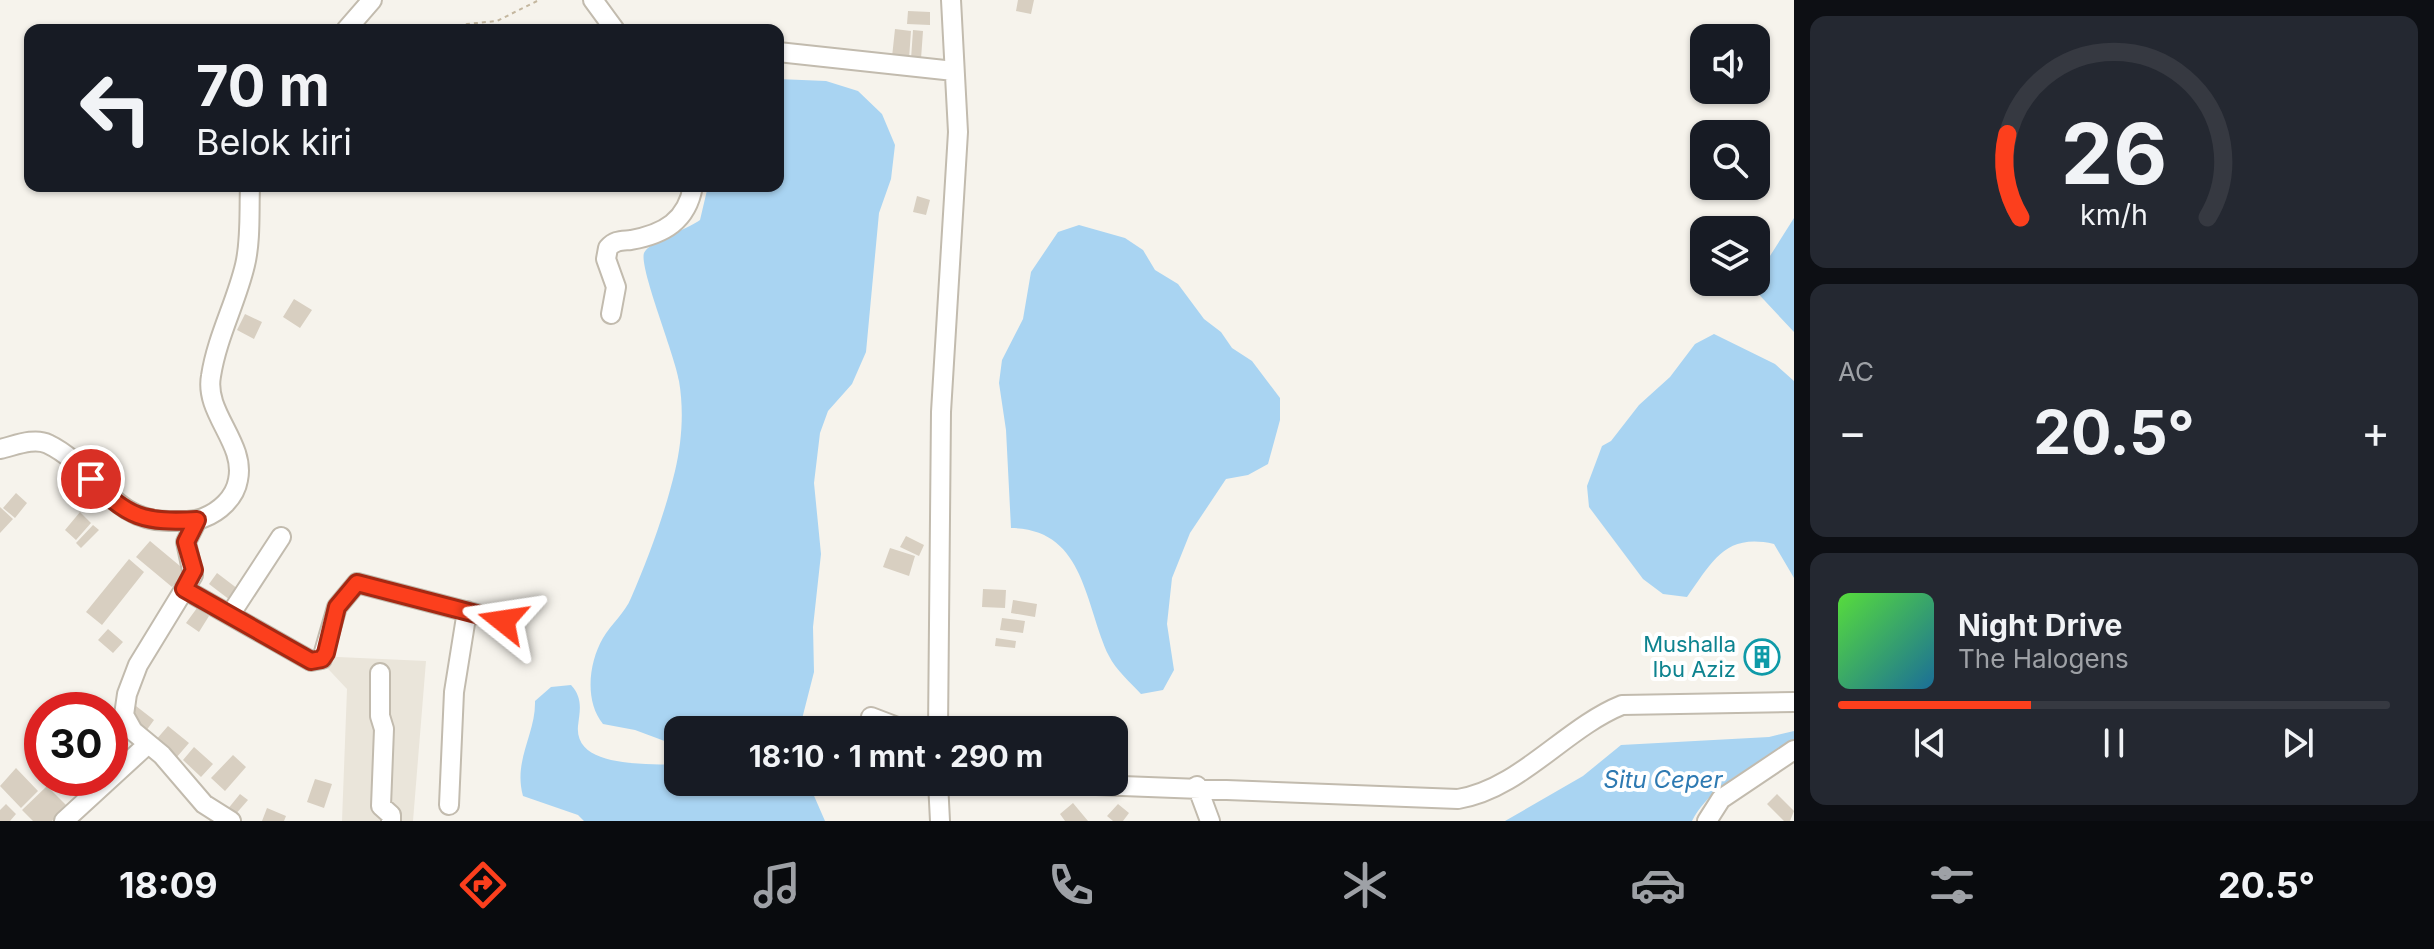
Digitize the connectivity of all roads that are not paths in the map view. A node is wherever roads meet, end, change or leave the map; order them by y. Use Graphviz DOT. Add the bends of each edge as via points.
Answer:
graph roads {
  1 [pos="372,0"];
  2 [pos="593,0"];
  3 [pos="951,0"];
  4 [pos="351,24"];
  5 [pos="611,24"];
  6 [pos="784,53"];
  7 [pos="954,71"];
  8 [pos="250,192"];
  9 [pos="692,192"];
  10 [pos="611,314"];
  11 [pos="0,449"];
  12 [pos="197,520"];
  13 [pos="281,537"];
  14 [pos="184,589"];
  15 [pos="467,611"];
  16 [pos="230,615"];
  17 [pos="503,621"];
  18 [pos="380,673"];
  19 [pos="1794,702"];
  20 [pos="938,716"];
  21 [pos="148,744"];
  22 [pos="1794,750"];
  23 [pos="1128,784"];
  24 [pos="1197,786"];
  25 [pos="939,796"];
  26 [pos="449,805"];
  27 [pos="64,821"];
  28 [pos="231,821"];
  29 [pos="391,821"];
  30 [pos="940,821"];
  31 [pos="1210,821"];
  32 [pos="1707,821"];
  1 -- 4 [label="street"];
  2 -- 5 [label="street"];
  3 -- 7 [label="street"];
  6 -- 7 [label="street"];
  7 -- 20 [label="street" via="958,132 941,412"];
  8 -- 12 [label="street" via="245,264 210,377 211,397 238,461 239,478 223,506"];
  9 -- 10 [label="street" via="677,223 608,248 606,259 616,287"];
  11 -- 12 [label="street" via="44,442 128,513 149,521"];
  12 -- 14 [label="street" via="186,542 194,570"];
  13 -- 16 [label="street"];
  14 -- 16 [label="street"];
  14 -- 21 [label="street" via="138,665 127,694 126,723"];
  15 -- 16 [label="street" via="357,583 337,607 326,653 317,661"];
  15 -- 17 [label="street"];
  15 -- 26 [label="street" via="454,692"];
  18 -- 29 [label="street" via="381,806"];
  19 -- 24 [label="street" via="1622,705 1499,784 1458,799"];
  21 -- 27 [label="street"];
  21 -- 28 [label="street" via="204,804"];
  22 -- 32 [label="street" via="1721,799"];
  23 -- 24 [label="street"];
  24 -- 31 [label="street"];
  25 -- 30 [label="street"];
}
